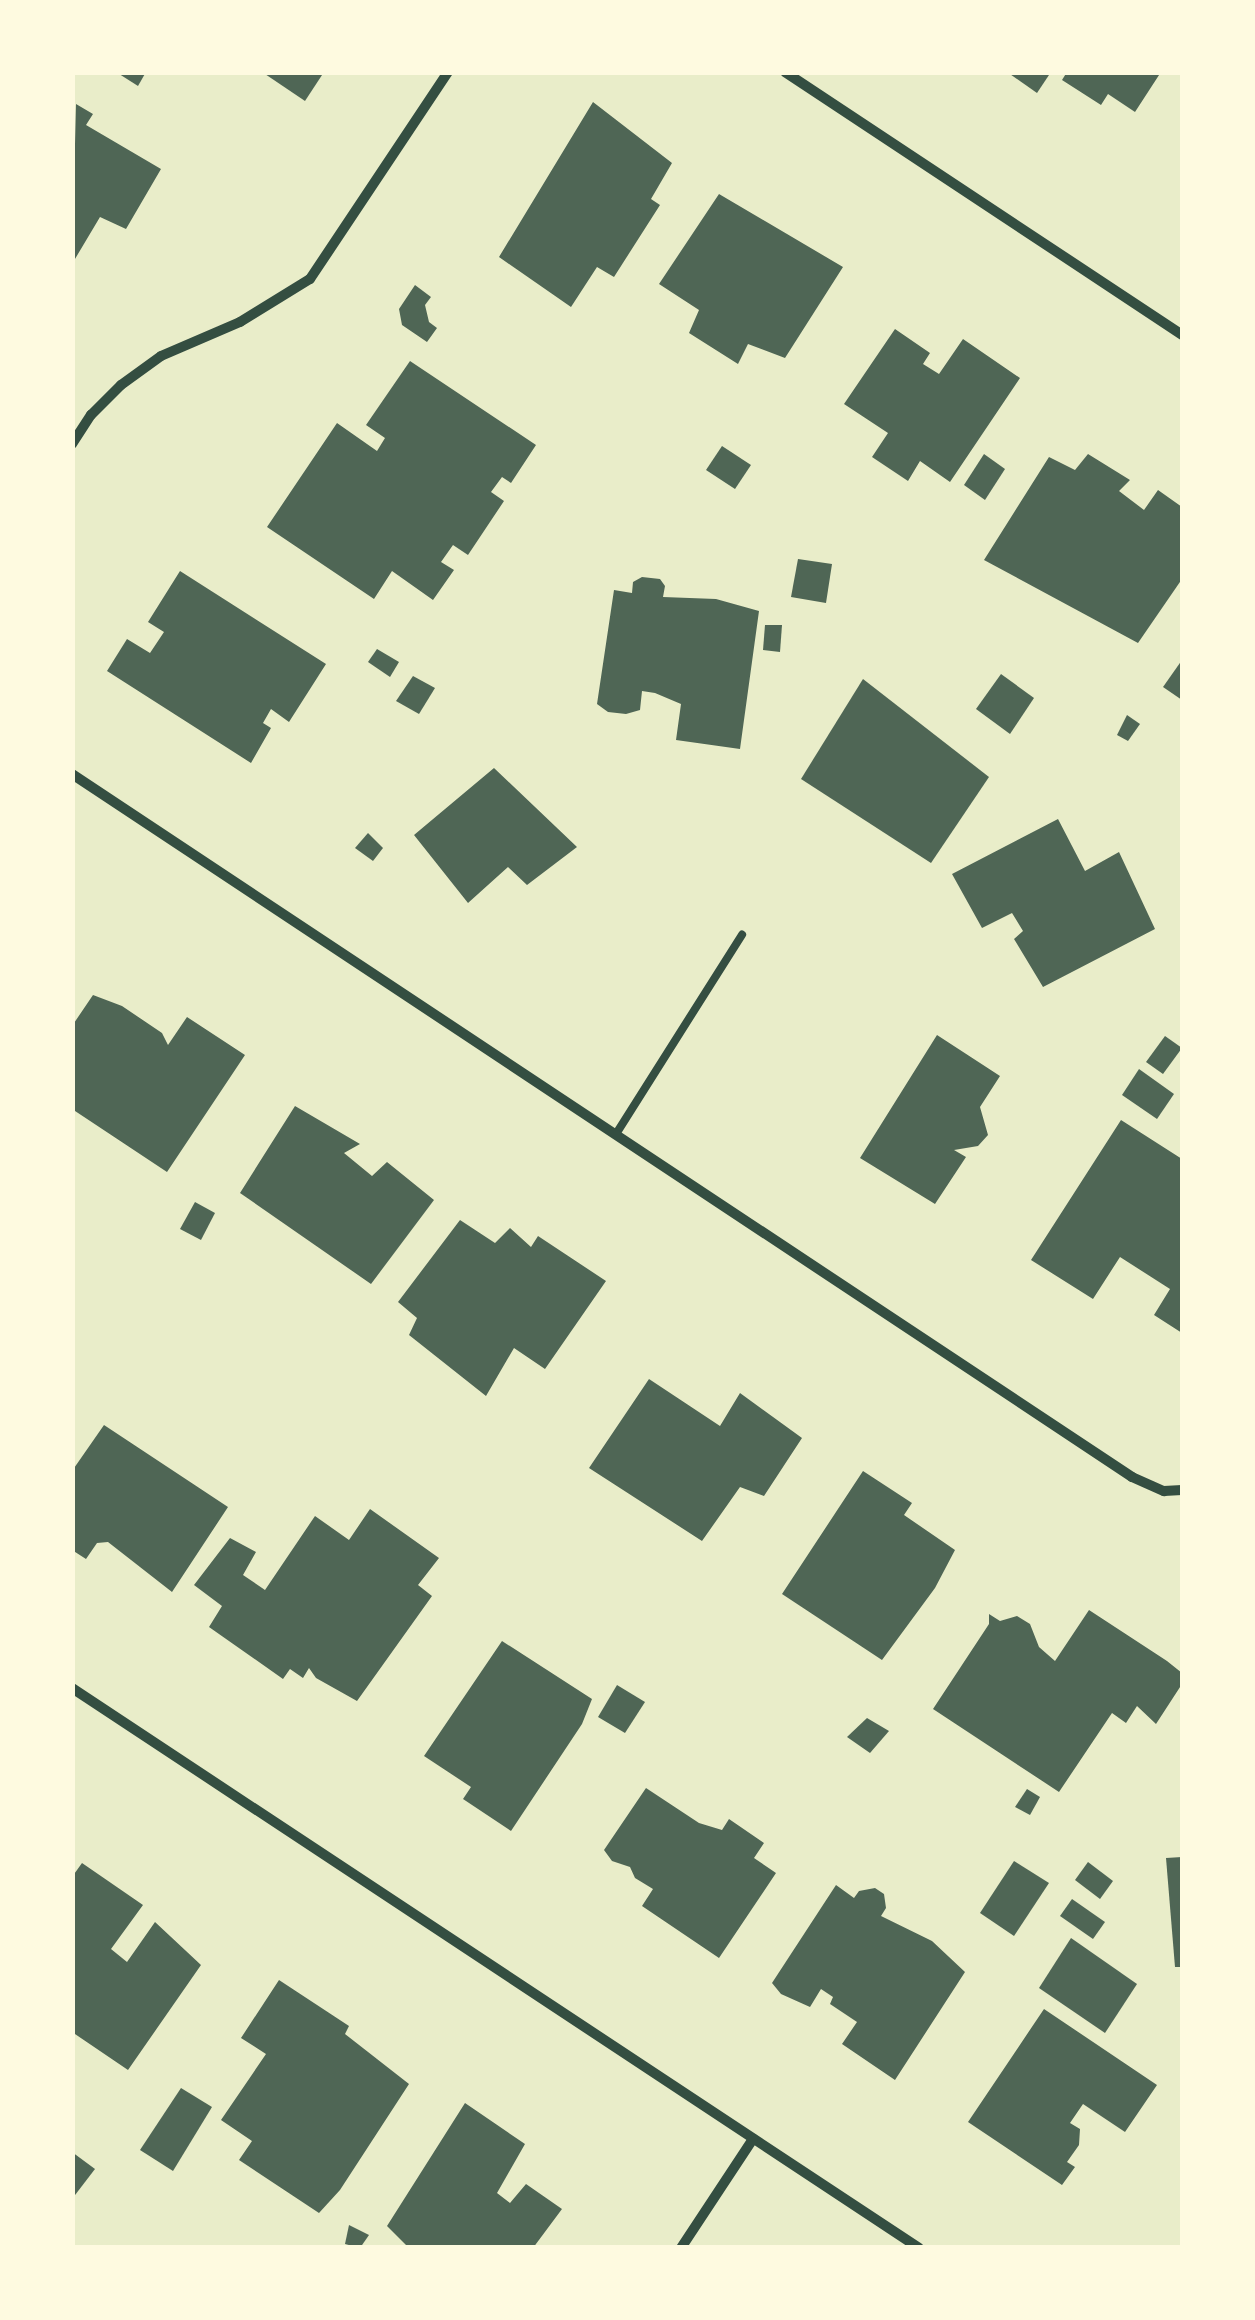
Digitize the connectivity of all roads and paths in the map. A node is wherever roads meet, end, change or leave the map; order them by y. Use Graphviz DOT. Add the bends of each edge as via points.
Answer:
graph roads {
  1 [pos="448,72"];
  2 [pos="785,72"];
  3 [pos="1182,336"];
  4 [pos="72,444"];
  5 [pos="72,774"];
  6 [pos="742,935"];
  7 [pos="616,1134"];
  8 [pos="1182,1490"];
  9 [pos="72,1688"];
  10 [pos="753,2139"];
  11 [pos="681,2248"];
  12 [pos="919,2248"];
  1 -- 4 [label="street" via="310,278 240,322 161,356 92,415"];
  2 -- 3 [label="street"];
  5 -- 7 [label="street"];
  6 -- 7 [label="lane"];
  7 -- 8 [label="street" via="1132,1477 1164,1491"];
  9 -- 10 [label="street"];
  10 -- 11 [label="street"];
  10 -- 12 [label="street"];
}
